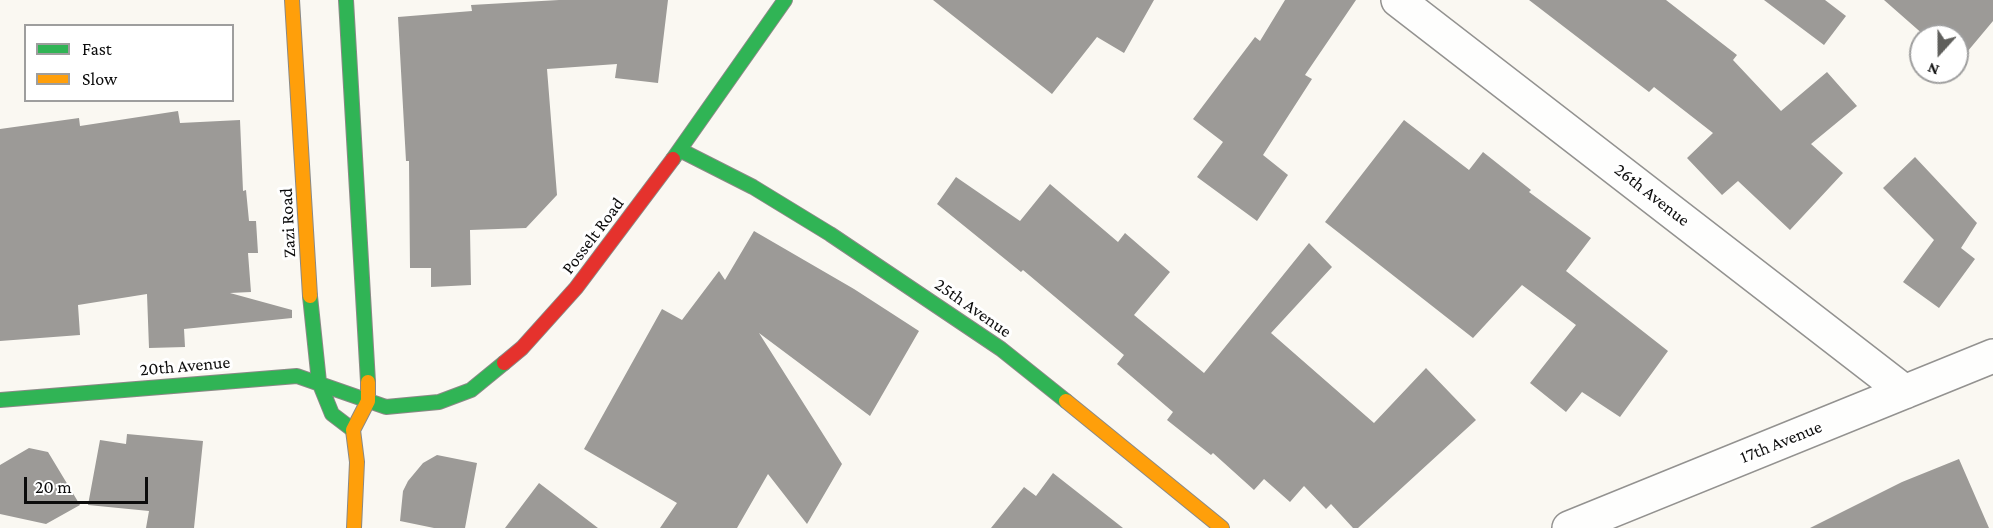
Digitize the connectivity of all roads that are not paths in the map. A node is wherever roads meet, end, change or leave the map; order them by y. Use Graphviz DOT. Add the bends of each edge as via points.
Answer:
graph roads {
  1 [pos="292,0"];
  2 [pos="346,0"];
  3 [pos="785,0"];
  4 [pos="1398,0"];
  5 [pos="680,150"];
  6 [pos="1993,356"];
  7 [pos="319,382"];
  8 [pos="1905,392"];
  9 [pos="0,400"];
  10 [pos="368,402"];
  11 [pos="353,430"];
  12 [pos="354,528"];
  13 [pos="1222,528"];
  14 [pos="1569,528"];
  1 -- 7 [label="street, Zazi Road" via="312,335"];
  2 -- 10 [label="street" via="368,333"];
  3 -- 5 [label="street, Posselt Road"];
  4 -- 8 [label="street, 26th Avenue"];
  5 -- 10 [label="street, Posselt Road" via="576,288 500,368 471,390 439,402 386,407"];
  5 -- 13 [label="street, 25th Avenue" via="753,187 830,234 1001,349"];
  6 -- 8 [label="street, 17th Avenue"];
  7 -- 9 [label="street, 20th Avenue" via="297,376"];
  7 -- 10 [label="street, 20th Avenue"];
  7 -- 11 [label="street, Zazi Road" via="332,414"];
  8 -- 14 [label="street, 17th Avenue"];
  10 -- 11 [label="street"];
  11 -- 12 [label="street" via="357,462"];
}
